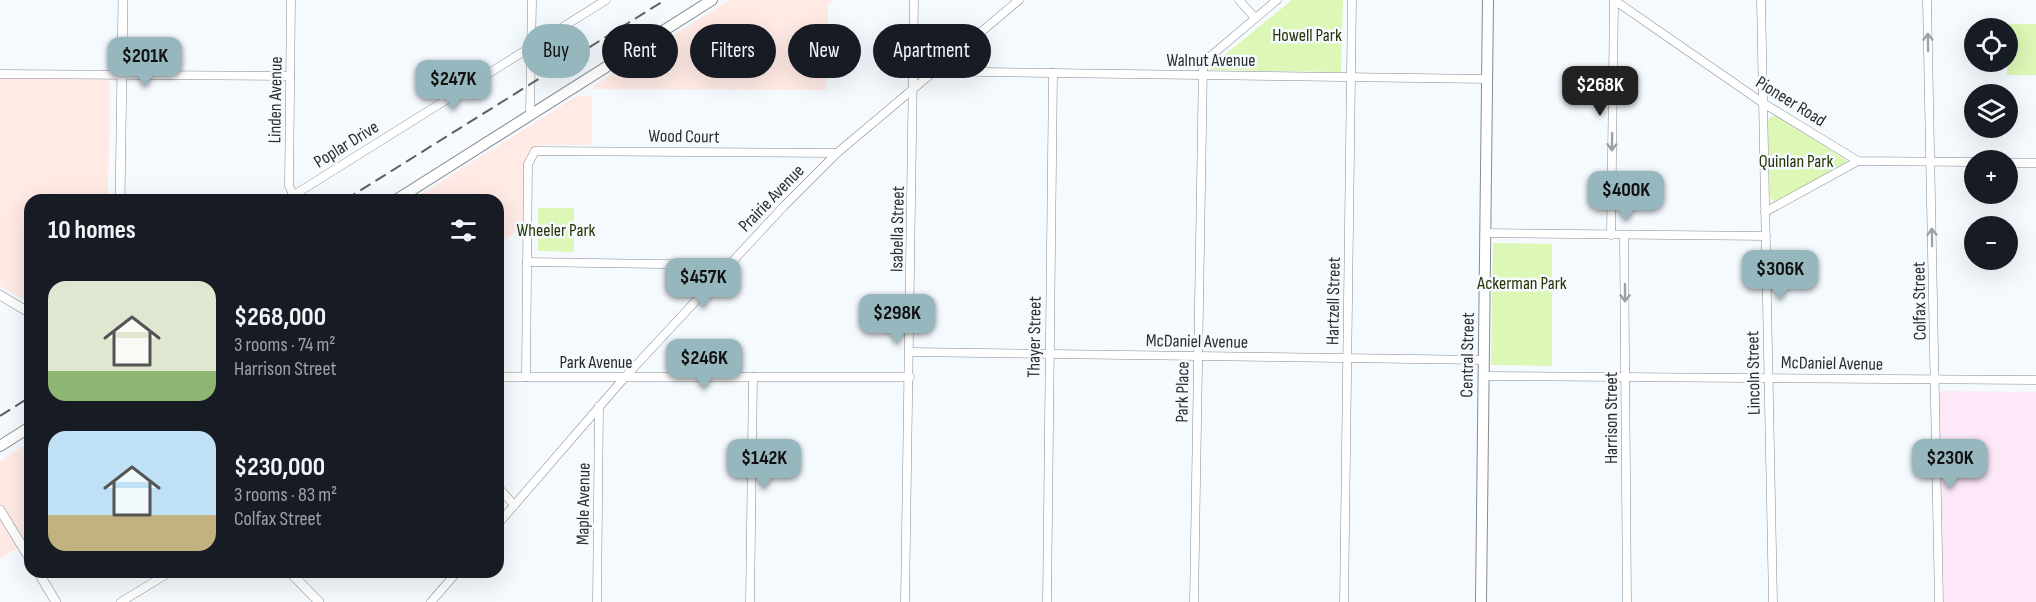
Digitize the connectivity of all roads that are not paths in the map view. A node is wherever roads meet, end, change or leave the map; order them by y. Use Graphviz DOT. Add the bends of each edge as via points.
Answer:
graph roads {
  1 [pos="123,0"];
  2 [pos="291,0"];
  3 [pos="532,0"];
  4 [pos="606,0"];
  5 [pos="712,0"];
  6 [pos="915,0"];
  7 [pos="1019,0"];
  8 [pos="1239,0"];
  9 [pos="1276,0"];
  10 [pos="1352,0"];
  11 [pos="1488,0"];
  12 [pos="1614,0"];
  13 [pos="1761,0"];
  14 [pos="1927,0"];
  15 [pos="1255,18"];
  16 [pos="531,24"];
  17 [pos="568,24"];
  18 [pos="915,24"];
  19 [pos="991,24"];
  20 [pos="522,53"];
  21 [pos="991,72"];
  22 [pos="1053,73"];
  23 [pos="0,74"];
  24 [pos="1202,74"];
  25 [pos="122,75"];
  26 [pos="290,76"];
  27 [pos="1352,76"];
  28 [pos="531,78"];
  29 [pos="914,78"];
  30 [pos="927,78"];
  31 [pos="1487,79"];
  32 [pos="914,89"];
  33 [pos="1763,103"];
  34 [pos="530,115"];
  35 [pos="837,153"];
  36 [pos="1858,161"];
  37 [pos="1931,162"];
  38 [pos="1964,162"];
  39 [pos="2018,163"];
  40 [pos="2036,163"];
  41 [pos="120,194"];
  42 [pos="291,194"];
  43 [pos="298,194"];
  44 [pos="405,194"];
  45 [pos="1765,212"];
  46 [pos="1485,233"];
  47 [pos="1611,235"];
  48 [pos="1624,235"];
  49 [pos="1766,236"];
  50 [pos="527,262"];
  51 [pos="727,265"];
  52 [pos="0,295"];
  53 [pos="24,309"];
  54 [pos="910,352"];
  55 [pos="1048,354"];
  56 [pos="1198,356"];
  57 [pos="1347,358"];
  58 [pos="1484,360"];
  59 [pos="1484,376"];
  60 [pos="1625,376"];
  61 [pos="504,377"];
  62 [pos="526,377"];
  63 [pos="625,377"];
  64 [pos="753,377"];
  65 [pos="910,377"];
  66 [pos="1768,377"];
  67 [pos="1935,379"];
  68 [pos="2036,380"];
  69 [pos="599,406"];
  70 [pos="24,431"];
  71 [pos="0,446"];
  72 [pos="504,494"];
  73 [pos="514,505"];
  74 [pos="0,510"];
  75 [pos="504,517"];
  76 [pos="24,549"];
  77 [pos="42,578"];
  78 [pos="160,578"];
  79 [pos="297,578"];
  80 [pos="452,578"];
  81 [pos="56,602"];
  82 [pos="121,602"];
  83 [pos="319,602"];
  84 [pos="431,602"];
  85 [pos="597,602"];
  86 [pos="750,602"];
  87 [pos="905,602"];
  88 [pos="1047,602"];
  89 [pos="1194,602"];
  90 [pos="1344,602"];
  91 [pos="1481,602"];
  92 [pos="1627,602"];
  93 [pos="1773,602"];
  94 [pos="1940,602"];
  1 -- 25 [label="street"];
  2 -- 26 [label="street, Linden Avenue"];
  3 -- 16 [label="street"];
  4 -- 17 [label="street, Poplar Drive"];
  5 -- 34 [label="main road"];
  6 -- 18 [label="street, Isabella Street"];
  7 -- 19 [label="street, Prairie Avenue"];
  8 -- 15 [label="street"];
  9 -- 15 [label="street"];
  10 -- 27 [label="street, Hartzell Street"];
  11 -- 31 [label="main road, Central Street"];
  12 -- 33 [label="street, Pioneer Road"];
  12 -- 47 [label="street, one-way"];
  13 -- 33 [label="street, Lincoln Street"];
  37 -- 14 [label="street, Colfax Street, one-way"];
  15 -- 24 [label="street" via="1206,60"];
  20 -- 43 [label="street, Poplar Drive"];
  21 -- 22 [label="street, Walnut Avenue"];
  22 -- 24 [label="street, Walnut Avenue"];
  22 -- 55 [label="street, Thayer Street"];
  23 -- 25 [label="street"];
  24 -- 27 [label="street, Walnut Avenue"];
  24 -- 56 [label="street, Park Place"];
  25 -- 26 [label="street"];
  25 -- 41 [label="street"];
  26 -- 42 [label="street, Linden Avenue"];
  27 -- 31 [label="street, Walnut Avenue"];
  27 -- 57 [label="street, Hartzell Street"];
  28 -- 34 [label="street"];
  29 -- 32 [label="street, Isabella Street"];
  30 -- 32 [label="street, Prairie Avenue"];
  31 -- 46 [label="main road, Central Street"];
  32 -- 35 [label="street, Prairie Avenue"];
  32 -- 54 [label="street, Isabella Street"];
  33 -- 36 [label="street, Pioneer Road"];
  33 -- 45 [label="street, Lincoln Street"];
  34 -- 44 [label="main road"];
  35 -- 50 [label="street, Wood Court" via="541,150 532,153 528,164"];
  35 -- 51 [label="street, Prairie Avenue"];
  36 -- 37 [label="street"];
  36 -- 45 [label="street"];
  37 -- 38 [label="street"];
  67 -- 37 [label="street, Colfax Street, one-way"];
  39 -- 40 [label="street"];
  45 -- 49 [label="street, Lincoln Street"];
  46 -- 47 [label="street"];
  46 -- 58 [label="main road, Central Street"];
  47 -- 48 [label="street"];
  48 -- 49 [label="street"];
  48 -- 60 [label="street, Harrison Street, one-way"];
  49 -- 66 [label="street, Lincoln Street"];
  50 -- 51 [label="street"];
  50 -- 62 [label="street"];
  51 -- 63 [label="street, Prairie Avenue"];
  52 -- 53 [label="street"];
  54 -- 55 [label="street, McDaniel Avenue"];
  54 -- 65 [label="street, Isabella Street"];
  55 -- 56 [label="street, McDaniel Avenue"];
  55 -- 88 [label="street, Thayer Street"];
  56 -- 57 [label="street, McDaniel Avenue"];
  56 -- 89 [label="street, Park Place"];
  57 -- 58 [label="street, McDaniel Avenue"];
  57 -- 90 [label="street, Hartzell Street"];
  58 -- 59 [label="main road, Central Street"];
  59 -- 60 [label="street, McDaniel Avenue"];
  59 -- 91 [label="main road, Central Street"];
  60 -- 66 [label="street, McDaniel Avenue"];
  60 -- 92 [label="street, Harrison Street"];
  61 -- 62 [label="street, Park Avenue"];
  62 -- 63 [label="street, Park Avenue"];
  63 -- 64 [label="street, Park Avenue"];
  63 -- 69 [label="street, Prairie Avenue"];
  64 -- 65 [label="street, Park Avenue"];
  64 -- 86 [label="street"];
  65 -- 87 [label="street, Isabella Street"];
  66 -- 67 [label="street, McDaniel Avenue"];
  66 -- 93 [label="street, Lincoln Street"];
  67 -- 68 [label="street, McDaniel Avenue"];
  67 -- 94 [label="street, Colfax Street"];
  69 -- 73 [label="street, Prairie Avenue"];
  69 -- 85 [label="street, Maple Avenue"];
  70 -- 71 [label="main road"];
  72 -- 73 [label="street"];
  73 -- 75 [label="street, Prairie Avenue"];
  74 -- 76 [label="street"];
  77 -- 81 [label="street"];
  78 -- 82 [label="street"];
  79 -- 83 [label="street"];
  80 -- 84 [label="street"];
}
